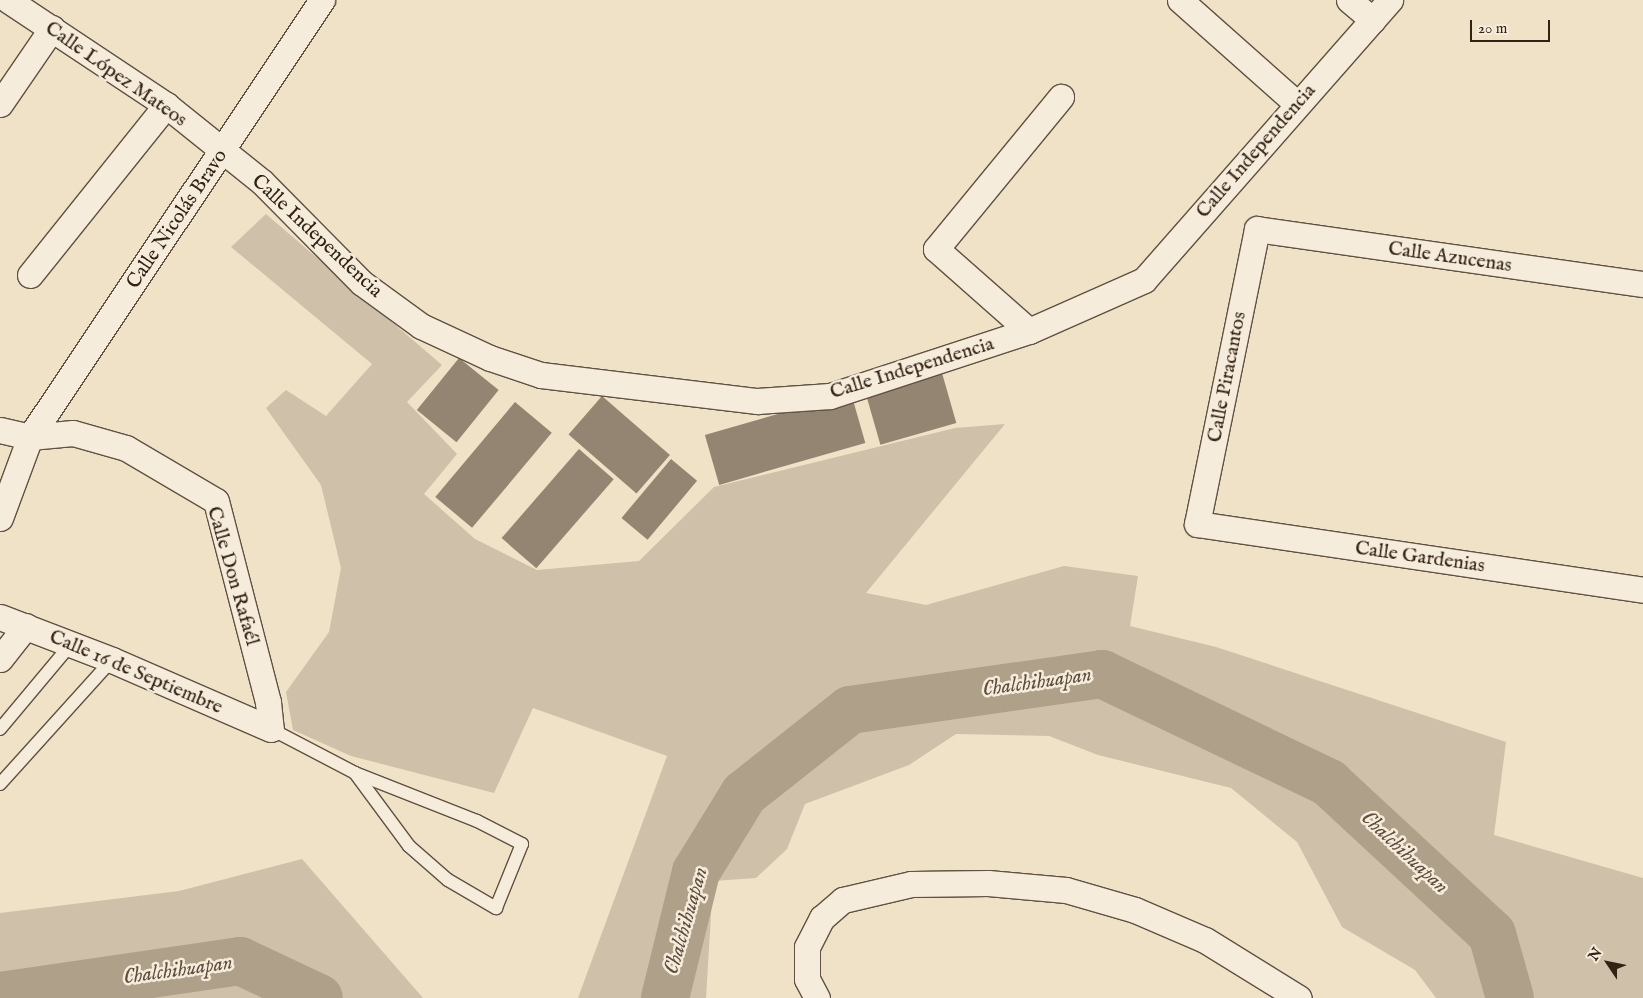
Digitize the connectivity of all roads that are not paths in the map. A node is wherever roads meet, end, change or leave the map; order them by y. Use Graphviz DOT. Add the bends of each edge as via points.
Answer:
graph roads {
  1 [pos="8,0"];
  2 [pos="322,0"];
  3 [pos="1180,0"];
  4 [pos="1349,0"];
  5 [pos="1390,0"];
  6 [pos="1373,20"];
  7 [pos="52,28"];
  8 [pos="1061,97"];
  9 [pos="0,104"];
  10 [pos="1297,104"];
  11 [pos="166,105"];
  12 [pos="222,152"];
  13 [pos="1257,229"];
  14 [pos="30,275"];
  15 [pos="1643,284"];
  16 [pos="1030,330"];
  17 [pos="0,430"];
  18 [pos="30,438"];
  19 [pos="0,518"];
  20 [pos="1197,524"];
  21 [pos="1643,590"];
  22 [pos="0,617"];
  23 [pos="26,626"];
  24 [pos="71,644"];
  25 [pos="0,659"];
  26 [pos="112,660"];
  27 [pos="0,729"];
  28 [pos="271,729"];
  29 [pos="355,773"];
  30 [pos="0,784"];
  31 [pos="817,998"];
  32 [pos="1299,998"];
  1 -- 7 [label="street, Calle López Mateos"];
  2 -- 12 [label="street, Calle Nicolás Bravo"];
  3 -- 10 [label="street"];
  4 -- 6 [label="street"];
  5 -- 6 [label="street, Calle Independencia"];
  6 -- 10 [label="street, Calle Independencia"];
  7 -- 9 [label="street"];
  7 -- 11 [label="street, Calle López Mateos"];
  8 -- 16 [label="street" via="936,250"];
  10 -- 16 [label="street, Calle Independencia" via="1144,280"];
  11 -- 12 [label="street, Calle López Mateos"];
  11 -- 14 [label="street"];
  12 -- 16 [label="street, Calle Independencia" via="262,182 362,284 406,315 490,358 541,375 757,401 830,396"];
  12 -- 18 [label="street, Calle Nicolás Bravo"];
  13 -- 15 [label="street, Calle Azucenas"];
  13 -- 20 [label="street, Calle Piracantos"];
  17 -- 18 [label="street, Calle Don Rafaél"];
  18 -- 19 [label="street, Calle Nicolás Bravo"];
  18 -- 28 [label="street, Calle Don Rafaél" via="73,433 126,448 216,501 268,702"];
  20 -- 21 [label="street, Calle Gardenias"];
  22 -- 23 [label="street, Calle 16 de Septiembre"];
  23 -- 24 [label="street, Calle 16 de Septiembre"];
  23 -- 25 [label="street"];
  24 -- 26 [label="street, Calle 16 de Septiembre"];
  24 -- 27 [label="lane"];
  26 -- 28 [label="street, Calle 16 de Septiembre"];
  26 -- 30 [label="lane"];
  28 -- 29 [label="lane"];
  29 -- 29 [label="lane" via="409,846 448,880 496,908 522,844 477,821"];
  31 -- 32 [label="street" via="807,979 808,947 822,918 843,900 911,884 988,883 1066,890 1135,910 1205,940"];
}
